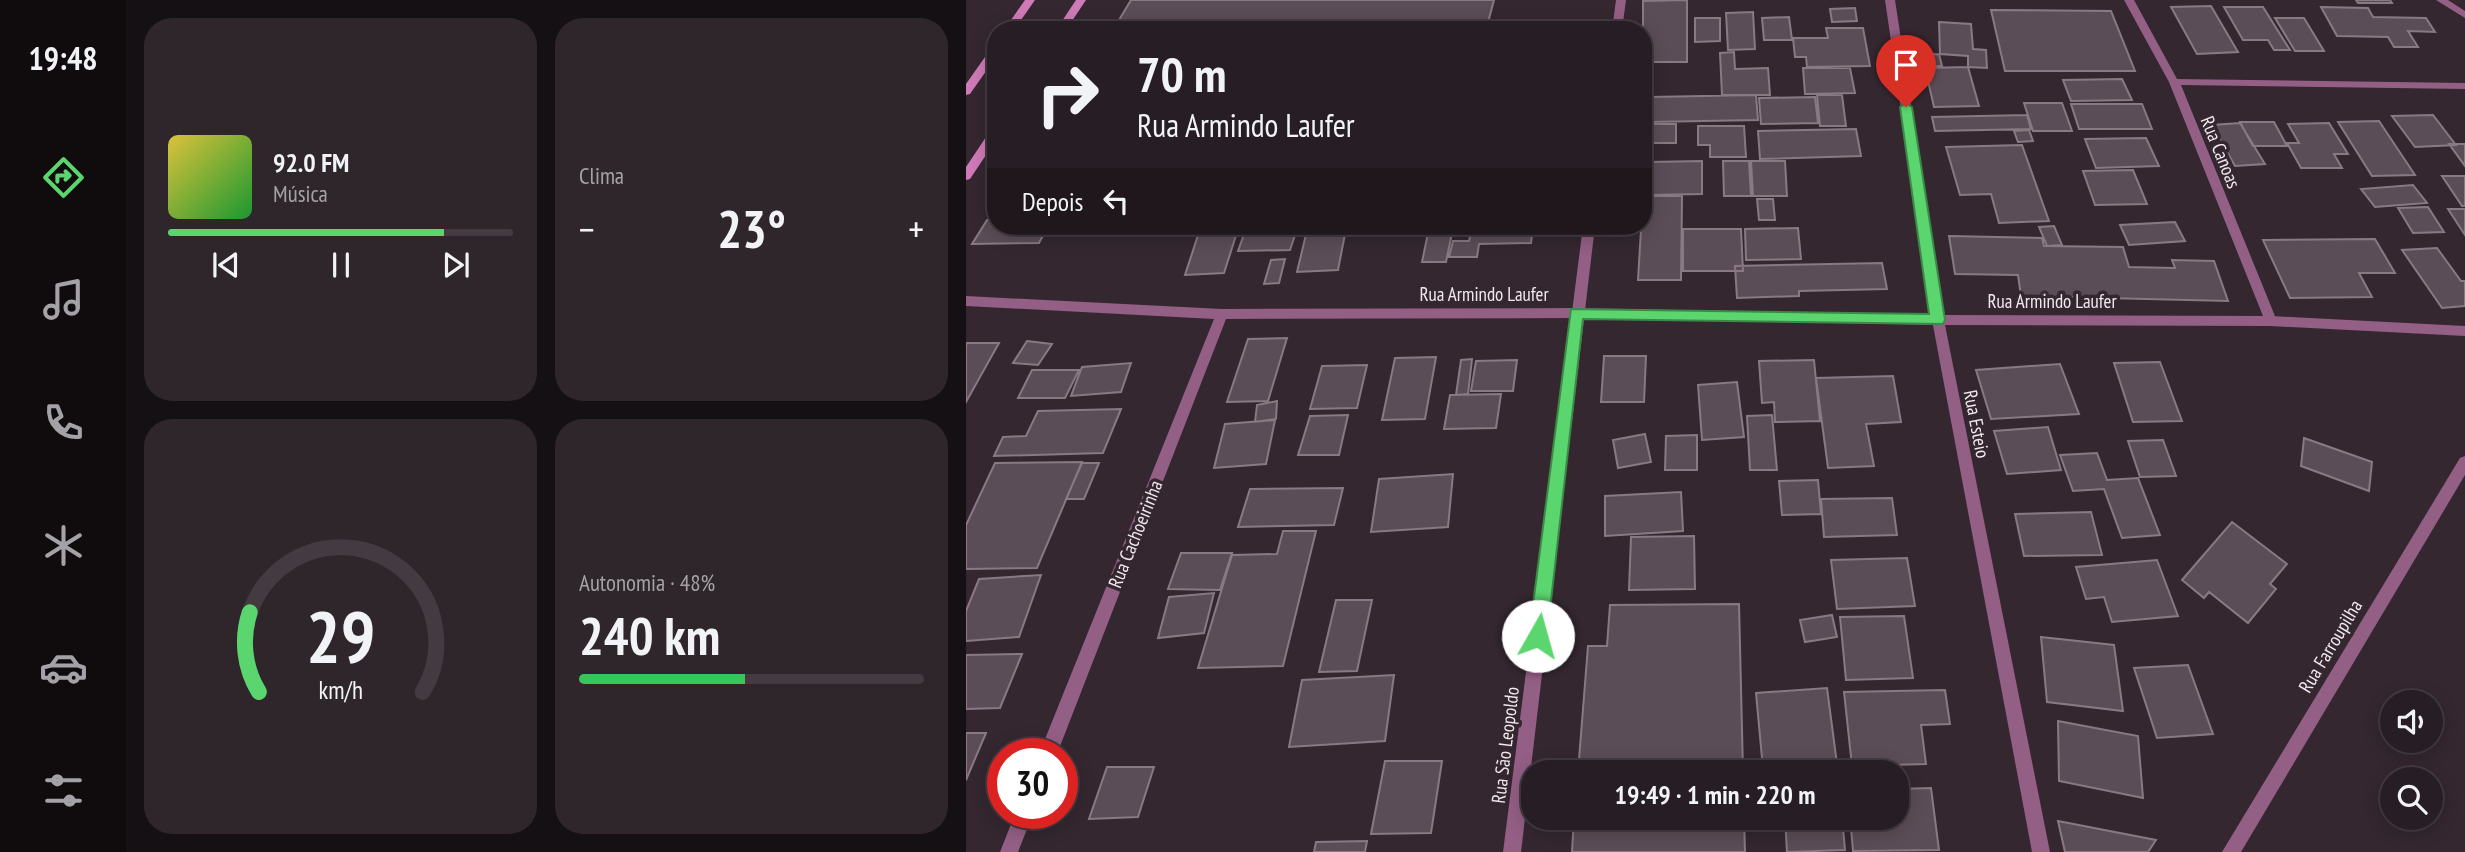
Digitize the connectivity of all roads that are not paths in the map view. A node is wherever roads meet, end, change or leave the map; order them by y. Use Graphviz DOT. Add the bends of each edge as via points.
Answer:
graph roads {
  1 [pos="1030,0"];
  2 [pos="1081,0"];
  3 [pos="1621,0"];
  4 [pos="1890,0"];
  5 [pos="2129,0"];
  6 [pos="2441,0"];
  7 [pos="2465,15"];
  8 [pos="1015,21"];
  9 [pos="1067,21"];
  10 [pos="1618,21"];
  11 [pos="987,62"];
  12 [pos="2174,82"];
  13 [pos="2465,86"];
  14 [pos="966,92"];
  15 [pos="987,144"];
  16 [pos="966,176"];
  17 [pos="1588,235"];
  18 [pos="966,301"];
  19 [pos="1576,313"];
  20 [pos="1222,314"];
  21 [pos="1938,320"];
  22 [pos="2271,321"];
  23 [pos="2465,331"];
  24 [pos="2465,462"];
  25 [pos="1054,738"];
  26 [pos="1018,829"];
  27 [pos="1009,852"];
  28 [pos="1512,852"];
  29 [pos="2041,852"];
  30 [pos="2231,852"];
  1 -- 8 [label="main road"];
  2 -- 9 [label="main road"];
  3 -- 10 [label="street"];
  4 -- 21 [label="street, Rua Esteio"];
  5 -- 12 [label="street, Rua Canoas"];
  6 -- 7 [label="street"];
  11 -- 14 [label="main road"];
  12 -- 13 [label="street"];
  12 -- 22 [label="street, Rua Canoas"];
  15 -- 16 [label="main road"];
  17 -- 19 [label="street, Rua São Leopoldo"];
  18 -- 20 [label="street, Rua Armindo Laufer"];
  19 -- 20 [label="street, Rua Armindo Laufer"];
  19 -- 21 [label="street, Rua Armindo Laufer"];
  19 -- 28 [label="street, Rua São Leopoldo"];
  20 -- 25 [label="street, Rua Cachoeirinha"];
  21 -- 22 [label="street, Rua Armindo Laufer"];
  21 -- 29 [label="street, Rua Esteio"];
  22 -- 23 [label="street, Rua Armindo Laufer"];
  24 -- 30 [label="street, Rua Farroupilha"];
  26 -- 27 [label="street"];
}
